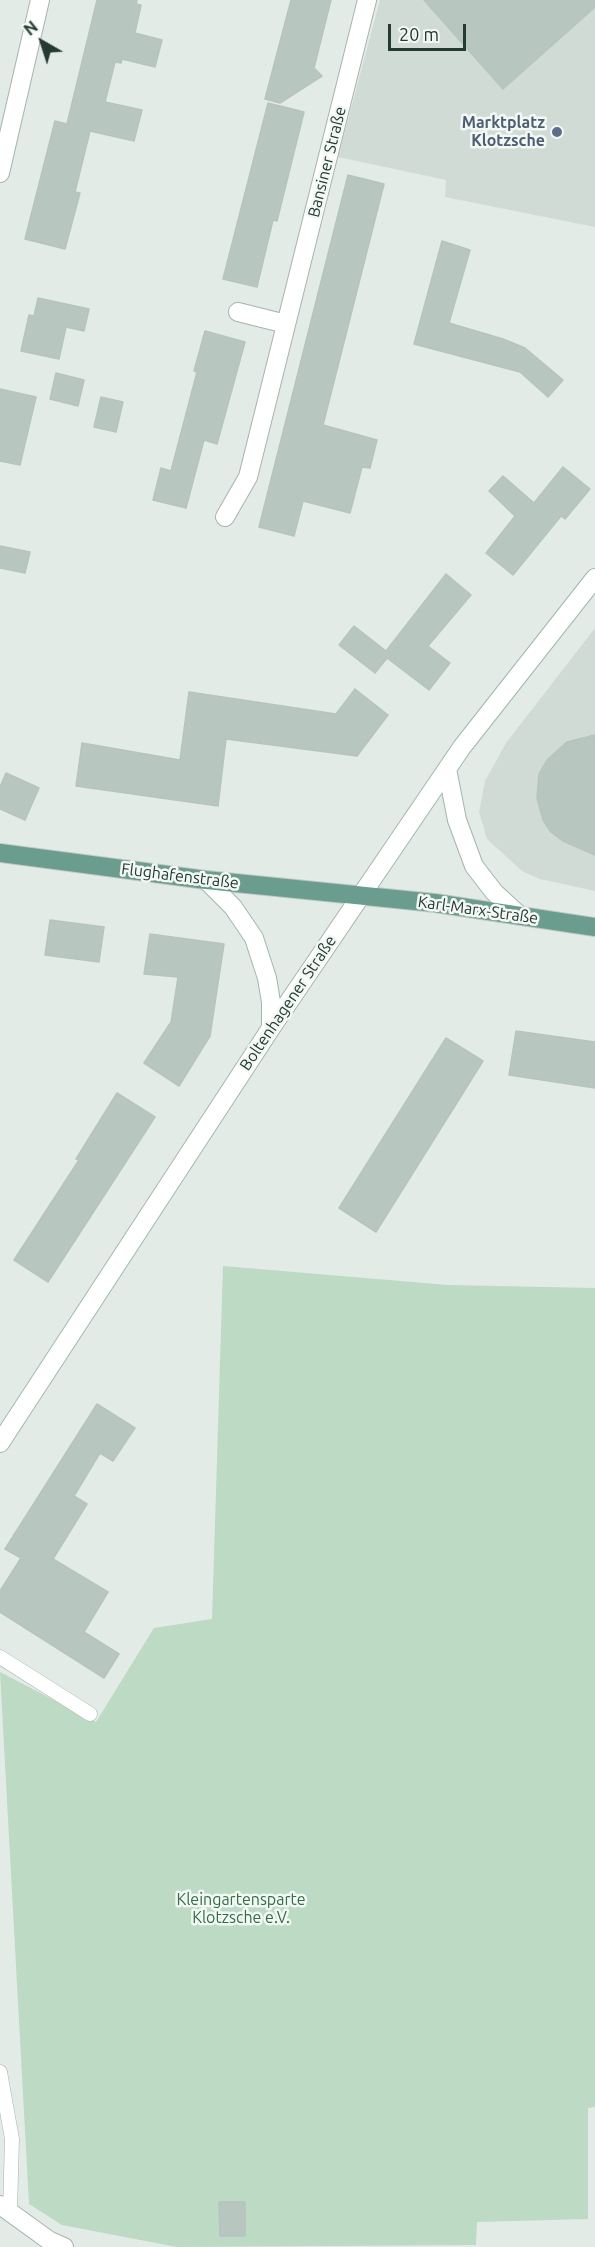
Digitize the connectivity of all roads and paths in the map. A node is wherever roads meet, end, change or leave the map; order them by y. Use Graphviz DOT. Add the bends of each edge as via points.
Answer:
graph roads {
  1 [pos="40,0"];
  2 [pos="367,0"];
  3 [pos="0,173"];
  4 [pos="238,312"];
  5 [pos="286,324"];
  6 [pos="225,517"];
  7 [pos="595,578"];
  8 [pos="447,769"];
  9 [pos="0,853"];
  10 [pos="206,880"];
  11 [pos="361,894"];
  12 [pos="519,915"];
  13 [pos="595,927"];
  14 [pos="271,1028"];
  15 [pos="0,1443"];
  16 [pos="0,1657"];
  17 [pos="90,1714"];
  18 [pos="0,2072"];
  19 [pos="5,2208"];
  20 [pos="64,2247"];
  1 -- 3 [label="street"];
  2 -- 5 [label="street, Bansiner Straße"];
  4 -- 5 [label="street"];
  5 -- 6 [label="street, Bansiner Straße" via="248,477"];
  7 -- 8 [label="street, Boltenhagener Straße"];
  8 -- 11 [label="street, Boltenhagener Straße"];
  8 -- 12 [label="street" via="457,820 474,866"];
  9 -- 10 [label="main road, Flughafenstraße"];
  10 -- 11 [label="main road, Flughafenstraße"];
  10 -- 14 [label="street" via="233,907 254,938 267,978"];
  11 -- 12 [label="main road, Karl-Marx-Straße"];
  11 -- 14 [label="street, Boltenhagener Straße"];
  12 -- 13 [label="main road, Karl-Marx-Straße"];
  14 -- 15 [label="street, Boltenhagener Straße"];
  16 -- 17 [label="lane"];
  18 -- 19 [label="lane" via="12,2139"];
  19 -- 20 [label="street"];
}
